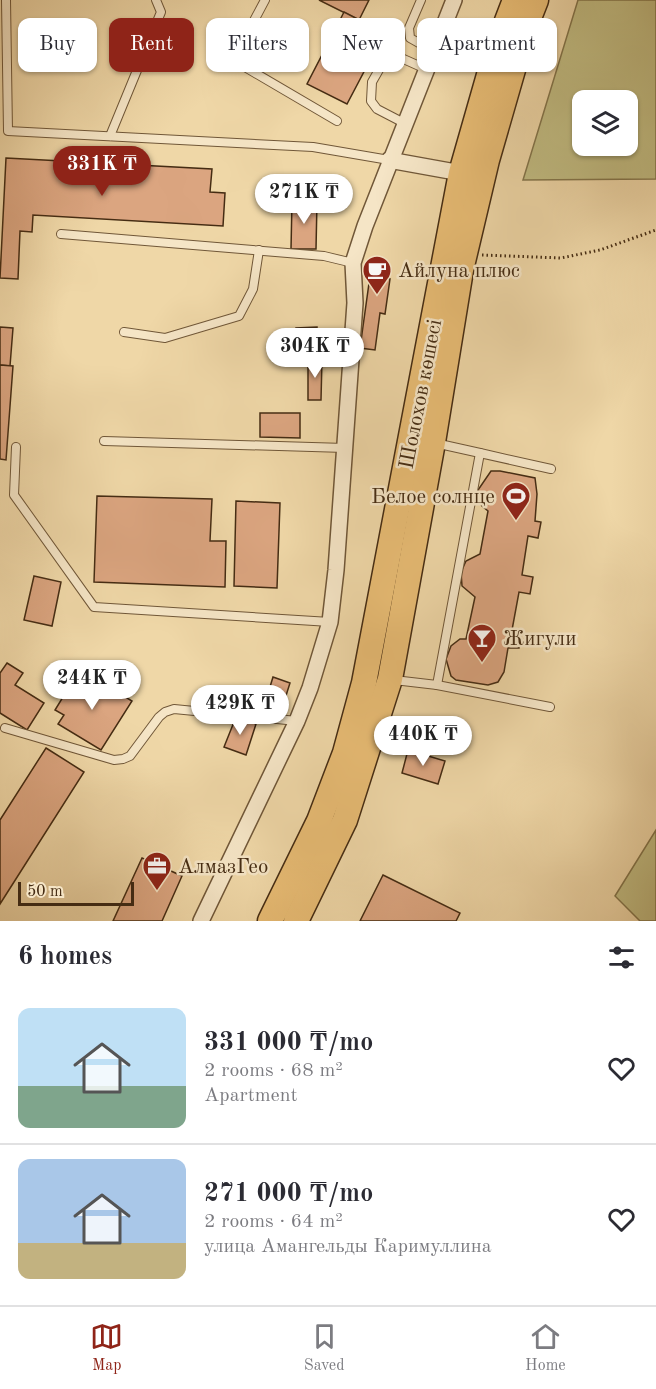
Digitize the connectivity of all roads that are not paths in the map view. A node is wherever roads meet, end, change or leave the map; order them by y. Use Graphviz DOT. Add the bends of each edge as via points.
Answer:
graph roads {
  1 [pos="6,0"];
  2 [pos="156,0"];
  3 [pos="265,0"];
  4 [pos="421,0"];
  5 [pos="454,0"];
  6 [pos="515,0"];
  7 [pos="536,0"];
  8 [pos="447,18"];
  9 [pos="417,42"];
  10 [pos="417,65"];
  11 [pos="425,72"];
  12 [pos="337,121"];
  13 [pos="404,123"];
  14 [pos="4,131"];
  15 [pos="110,136"];
  16 [pos="389,160"];
  17 [pos="461,173"];
  18 [pos="480,187"];
  19 [pos="62,234"];
  20 [pos="260,250"];
  21 [pos="353,263"];
  22 [pos="124,332"];
  23 [pos="104,441"];
  24 [pos="433,442"];
  25 [pos="16,447"];
  26 [pos="345,448"];
  27 [pos="480,453"];
  28 [pos="552,469"];
  29 [pos="330,622"];
  30 [pos="390,679"];
  31 [pos="436,684"];
  32 [pos="550,706"];
  33 [pos="297,721"];
  34 [pos="5,728"];
  35 [pos="201,921"];
  36 [pos="270,921"];
  37 [pos="296,921"];
  1 -- 14 [label="lane"];
  2 -- 15 [label="lane" via="161,12"];
  3 -- 12 [label="lane" via="233,60"];
  4 -- 9 [label="lane" via="409,28 410,38"];
  5 -- 8 [label="street"];
  6 -- 17 [label="highway, Шолохов көшесі" via="497,46"];
  7 -- 18 [label="highway, Шолохов көшесі"];
  10 -- 13 [label="lane" via="399,57 384,61 372,82 371,102 377,110"];
  11 -- 13 [label="street"];
  13 -- 16 [label="street"];
  14 -- 15 [label="lane"];
  15 -- 16 [label="lane" via="313,147"];
  16 -- 17 [label="street"];
  16 -- 21 [label="street"];
  17 -- 18 [label="street"];
  17 -- 36 [label="highway, Шолохов көшесі" via="364,683 345,753 319,821"];
  18 -- 24 [label="highway, Шолохов көшесі" via="464,255"];
  19 -- 20 [label="lane"];
  20 -- 21 [label="lane"];
  20 -- 22 [label="lane" via="253,289 239,316 165,338"];
  21 -- 26 [label="street" via="355,303"];
  23 -- 26 [label="lane"];
  24 -- 27 [label="lane"];
  24 -- 30 [label="highway, Шолохов көшесі"];
  25 -- 29 [label="lane" via="14,495 94,606"];
  26 -- 29 [label="street"];
  27 -- 28 [label="lane"];
  27 -- 31 [label="lane"];
  29 -- 33 [label="street"];
  30 -- 31 [label="lane"];
  30 -- 37 [label="highway, Шолохов көшесі" via="345,820"];
  31 -- 32 [label="lane"];
  33 -- 34 [label="lane" via="174,709 159,717 130,756 114,760"];
  33 -- 35 [label="street"];
}
